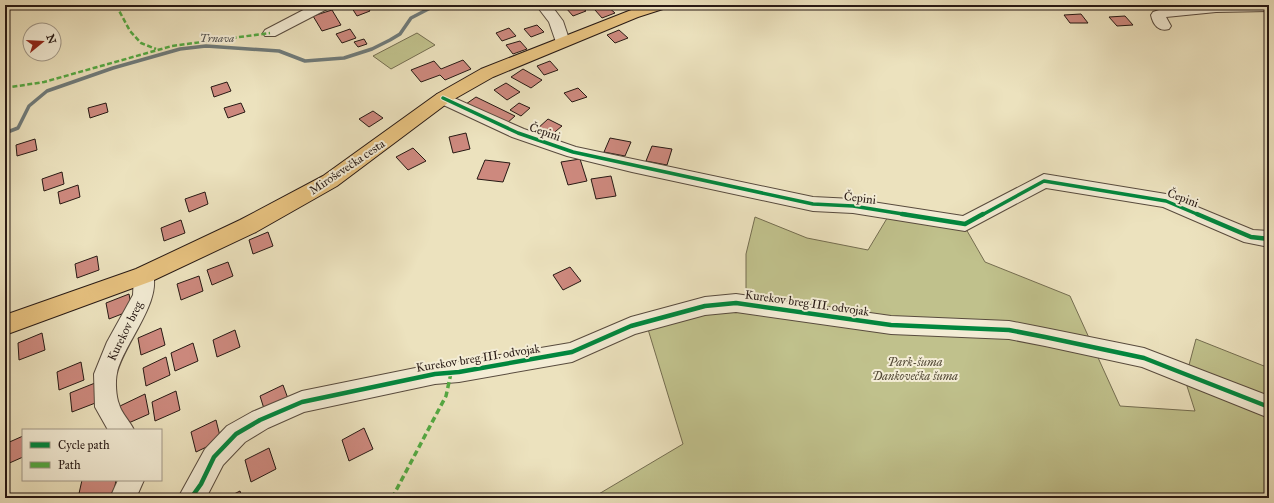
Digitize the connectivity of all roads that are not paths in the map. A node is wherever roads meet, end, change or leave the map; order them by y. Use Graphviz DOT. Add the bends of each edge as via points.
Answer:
graph roads {
  1 [pos="324,5"];
  2 [pos="543,5"];
  3 [pos="660,5"];
  4 [pos="1269,7"];
  5 [pos="1164,26"];
  6 [pos="270,33"];
  7 [pos="562,42"];
  8 [pos="443,98"];
  9 [pos="1269,239"];
  10 [pos="144,274"];
  11 [pos="5,326"];
  12 [pos="1269,407"];
  13 [pos="121,429"];
  14 [pos="131,481"];
  15 [pos="123,498"];
  16 [pos="191,498"];
  1 -- 6 [label="street"];
  2 -- 7 [label="street" via="556,21"];
  3 -- 7 [label="main road, Miroševečka cesta"];
  4 -- 5 [label="street" via="1230,7 1162,13 1158,17"];
  7 -- 8 [label="main road, Miroševečka cesta" via="488,72"];
  8 -- 9 [label="street, Čepini" via="518,133 573,152 813,204 853,206 965,224 1044,181 1166,200 1251,237"];
  8 -- 10 [label="main road, Miroševečka cesta" via="330,181 248,226"];
  10 -- 11 [label="main road, Miroševečka cesta"];
  10 -- 13 [label="street, Kurekov breg" via="143,295 105,374 107,407"];
  12 -- 16 [label="street, Kurekov breg III. odvojak" via="1144,358 1046,337 1009,330 891,325 736,303 705,306 631,326 572,352 435,374 302,402 260,420 236,434 214,457"];
  14 -- 15 [label="street"];
}
